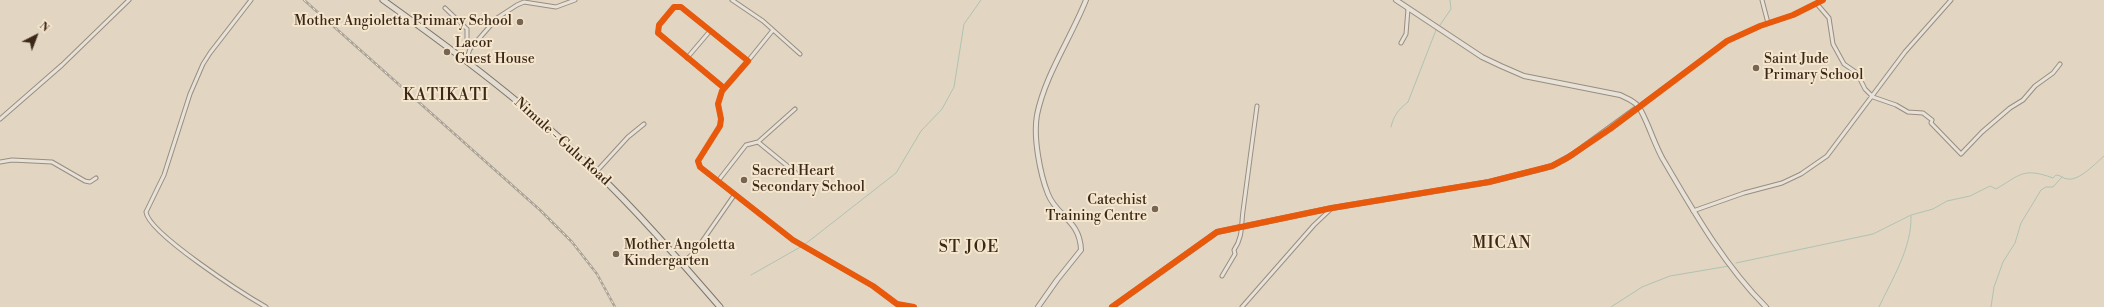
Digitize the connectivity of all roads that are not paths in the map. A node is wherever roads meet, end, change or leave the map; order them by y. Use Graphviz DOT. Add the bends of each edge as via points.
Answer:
graph roads {
  1 [pos="129,0"];
  2 [pos="251,0"];
  3 [pos="383,0"];
  4 [pos="576,0"];
  5 [pos="732,0"];
  6 [pos="1086,0"];
  7 [pos="1396,0"];
  8 [pos="1762,0"];
  9 [pos="1823,0"];
  10 [pos="1951,0"];
  11 [pos="1817,4"];
  12 [pos="444,8"];
  13 [pos="1408,9"];
  14 [pos="1768,23"];
  15 [pos="773,30"];
  16 [pos="710,31"];
  17 [pos="1401,44"];
  18 [pos="470,49"];
  19 [pos="800,54"];
  20 [pos="687,58"];
  21 [pos="466,61"];
  22 [pos="748,61"];
  23 [pos="2060,64"];
  24 [pos="724,88"];
  25 [pos="1873,97"];
  26 [pos="1257,106"];
  27 [pos="1638,106"];
  28 [pos="795,109"];
  29 [pos="0,119"];
  30 [pos="644,124"];
  31 [pos="758,142"];
  32 [pos="0,162"];
  33 [pos="596,172"];
  34 [pos="796,173"];
  35 [pos="96,178"];
  36 [pos="718,181"];
  37 [pos="735,194"];
  38 [pos="1332,208"];
  39 [pos="1693,211"];
  40 [pos="1244,226"];
  41 [pos="682,263"];
  42 [pos="1222,276"];
  43 [pos="266,307"];
  44 [pos="720,307"];
  45 [pos="908,307"];
  46 [pos="914,307"];
  47 [pos="1038,307"];
  48 [pos="1112,307"];
  49 [pos="1242,307"];
  50 [pos="1766,307"];
  1 -- 29 [label="street" via="62,65"];
  2 -- 43 [label="street" via="203,64 190,94 164,176 146,212 151,224 172,242 235,288"];
  3 -- 21 [label="main road, Nimule - Gulu Road"];
  4 -- 18 [label="street" via="550,8 524,2 497,18"];
  5 -- 15 [label="street"];
  6 -- 47 [label="street" via="1044,94 1037,116 1036,131 1047,193 1077,231 1081,250"];
  7 -- 13 [label="street"];
  8 -- 14 [label="street"];
  9 -- 11 [label="street"];
  10 -- 25 [label="street" via="1905,52"];
  11 -- 14 [label="street"];
  11 -- 25 [label="street" via="1829,18 1833,44 1844,64 1856,73"];
  12 -- 18 [label="street" via="467,29 467,44"];
  13 -- 17 [label="street" via="1406,34"];
  13 -- 27 [label="street" via="1482,57 1524,76 1620,95"];
  14 -- 27 [label="street" via="1722,44"];
  15 -- 19 [label="street"];
  15 -- 22 [label="street"];
  16 -- 20 [label="street"];
  16 -- 20 [label="street" via="682,7 677,6 667,14 657,28 658,32"];
  16 -- 22 [label="street"];
  18 -- 21 [label="street"];
  20 -- 24 [label="street"];
  21 -- 33 [label="main road, Nimule - Gulu Road" via="524,106"];
  22 -- 24 [label="street"];
  23 -- 25 [label="street" via="1961,154 1926,115 1908,112"];
  24 -- 36 [label="street" via="718,99 720,126 698,161 700,167"];
  25 -- 39 [label="street" via="1834,150 1801,174 1774,186 1744,193"];
  26 -- 40 [label="street" via="1243,211"];
  27 -- 38 [label="street" via="1594,140 1552,166 1490,182"];
  27 -- 39 [label="street" via="1656,147"];
  28 -- 31 [label="street"];
  30 -- 33 [label="street" via="628,137"];
  31 -- 34 [label="street"];
  31 -- 36 [label="street" via="746,145"];
  32 -- 35 [label="street" via="52,162 86,182"];
  33 -- 41 [label="main road, Nimule - Gulu Road"];
  36 -- 37 [label="street"];
  37 -- 41 [label="street" via="694,253"];
  37 -- 45 [label="street" via="793,240 873,286 897,304"];
  38 -- 40 [label="street"];
  38 -- 49 [label="street"];
  39 -- 50 [label="street" via="1740,279"];
  40 -- 42 [label="street" via="1234,250 1235,254"];
  40 -- 48 [label="street" via="1209,236"];
  41 -- 44 [label="main road, Nimule - Gulu Road"];
  45 -- 46 [label="street"];
}
